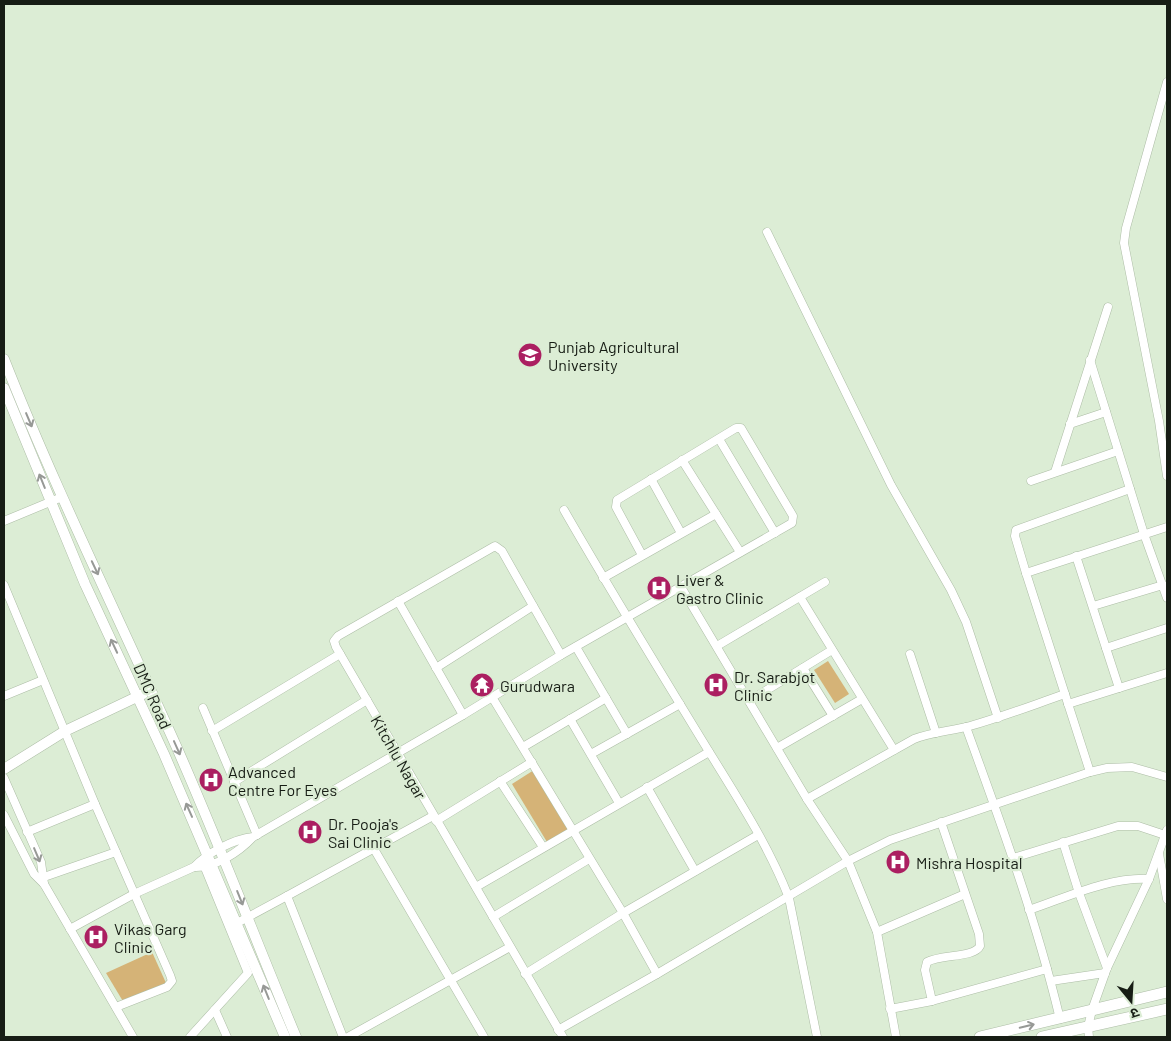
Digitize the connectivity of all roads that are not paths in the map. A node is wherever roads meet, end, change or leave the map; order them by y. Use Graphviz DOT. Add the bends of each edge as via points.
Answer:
graph roads {
  1 [pos="1167,82"];
  2 [pos="767,232"];
  3 [pos="1108,307"];
  4 [pos="4,359"];
  5 [pos="1090,360"];
  6 [pos="16,388"];
  7 [pos="4,391"];
  8 [pos="1106,412"];
  9 [pos="1163,420"];
  10 [pos="1070,424"];
  11 [pos="719,439"];
  12 [pos="1118,450"];
  13 [pos="682,460"];
  14 [pos="1055,472"];
  15 [pos="1167,476"];
  16 [pos="651,478"];
  17 [pos="1031,481"];
  18 [pos="1130,489"];
  19 [pos="62,497"];
  20 [pos="51,501"];
  21 [pos="564,510"];
  22 [pos="716,514"];
  23 [pos="4,522"];
  24 [pos="1167,526"];
  25 [pos="681,533"];
  26 [pos="775,533"];
  27 [pos="1144,534"];
  28 [pos="740,552"];
  29 [pos="642,555"];
  30 [pos="1076,556"];
  31 [pos="1026,573"];
  32 [pos="603,578"];
  33 [pos="825,582"];
  34 [pos="4,585"];
  35 [pos="1162,585"];
  36 [pos="681,586"];
  37 [pos="800,597"];
  38 [pos="1167,598"];
  39 [pos="398,601"];
  40 [pos="533,606"];
  41 [pos="1092,606"];
  42 [pos="626,617"];
  43 [pos="1167,628"];
  44 [pos="717,646"];
  45 [pos="576,647"];
  46 [pos="1106,648"];
  47 [pos="832,650"];
  48 [pos="340,654"];
  49 [pos="910,654"];
  50 [pos="561,655"];
  51 [pos="436,668"];
  52 [pos="803,668"];
  53 [pos="1167,673"];
  54 [pos="43,680"];
  55 [pos="1119,688"];
  56 [pos="151,691"];
  57 [pos="1065,694"];
  58 [pos="4,696"];
  59 [pos="138,697"];
  60 [pos="492,697"];
  61 [pos="606,698"];
  62 [pos="862,699"];
  63 [pos="367,700"];
  64 [pos="749,701"];
  65 [pos="680,704"];
  66 [pos="1068,704"];
  67 [pos="203,708"];
  68 [pos="464,715"];
  69 [pos="833,716"];
  70 [pos="998,718"];
  71 [pos="570,719"];
  72 [pos="966,727"];
  73 [pos="65,731"];
  74 [pos="212,731"];
  75 [pos="936,733"];
  76 [pos="627,734"];
  77 [pos="523,747"];
  78 [pos="777,748"];
  79 [pos="894,750"];
  80 [pos="709,752"];
  81 [pos="397,753"];
  82 [pos="590,754"];
  83 [pos="532,762"];
  84 [pos="4,769"];
  85 [pos="1090,772"];
  86 [pos="1167,777"];
  87 [pos="4,778"];
  88 [pos="500,781"];
  89 [pos="234,782"];
  90 [pos="647,787"];
  91 [pos="808,799"];
  92 [pos="619,803"];
  93 [pos="95,804"];
  94 [pos="994,804"];
  95 [pos="4,815"];
  96 [pos="434,818"];
  97 [pos="940,822"];
  98 [pos="572,830"];
  99 [pos="27,832"];
  100 [pos="1166,832"];
  101 [pos="758,835"];
  102 [pos="255,836"];
  103 [pos="1063,842"];
  104 [pos="543,847"];
  105 [pos="374,849"];
  106 [pos="116,852"];
  107 [pos="1158,853"];
  108 [pos="222,854"];
  109 [pos="1013,858"];
  110 [pos="589,859"];
  111 [pos="848,861"];
  112 [pos="207,862"];
  113 [pos="695,871"];
  114 [pos="1149,878"];
  115 [pos="44,880"];
  116 [pos="476,888"];
  117 [pos="1079,893"];
  118 [pos="134,894"];
  119 [pos="965,894"];
  120 [pos="287,896"];
  121 [pos="789,898"];
  122 [pos="1167,899"];
  123 [pos="1029,910"];
  124 [pos="623,913"];
  125 [pos="248,917"];
  126 [pos="493,917"];
  127 [pos="237,923"];
  128 [pos="70,928"];
  129 [pos="877,932"];
  130 [pos="510,948"];
  131 [pos="1047,969"];
  132 [pos="1106,970"];
  133 [pos="525,974"];
  134 [pos="657,974"];
  135 [pos="451,980"];
  136 [pos="1051,982"];
  137 [pos="1167,992"];
  138 [pos="932,1001"];
  139 [pos="116,1007"];
  140 [pos="890,1009"];
  141 [pos="1167,1009"];
  142 [pos="216,1010"];
  143 [pos="1092,1010"];
  144 [pos="1060,1019"];
  145 [pos="558,1030"];
  146 [pos="1089,1032"];
  147 [pos="483,1035"];
  148 [pos="134,1037"];
  149 [pos="190,1037"];
  150 [pos="227,1037"];
  151 [pos="284,1037"];
  152 [pos="296,1037"];
  153 [pos="344,1037"];
  154 [pos="348,1037"];
  155 [pos="474,1037"];
  156 [pos="562,1037"];
  157 [pos="817,1037"];
  158 [pos="896,1037"];
  159 [pos="980,1037"];
  160 [pos="1042,1037"];
  1 -- 9 [label="street" via="1124,243"];
  2 -- 70 [label="street" via="891,485 951,590 966,622"];
  3 -- 5 [label="street"];
  4 -- 6 [label="street, DMC Road"];
  5 -- 8 [label="street"];
  5 -- 10 [label="street"];
  6 -- 7 [label="street"];
  6 -- 19 [label="street, DMC Road, one-way"];
  20 -- 7 [label="street, one-way"];
  8 -- 10 [label="street"];
  8 -- 12 [label="street"];
  9 -- 15 [label="street"];
  10 -- 14 [label="street"];
  11 -- 13 [label="street"];
  11 -- 26 [label="street"];
  11 -- 26 [label="street" via="739,427 793,516 792,523"];
  12 -- 14 [label="street"];
  12 -- 18 [label="street"];
  13 -- 16 [label="street"];
  13 -- 22 [label="street"];
  14 -- 17 [label="street"];
  16 -- 25 [label="street"];
  16 -- 29 [label="street" via="619,498 615,504"];
  18 -- 27 [label="street"];
  18 -- 31 [label="street" via="1016,530"];
  19 -- 20 [label="street"];
  19 -- 56 [label="street, DMC Road, one-way"];
  20 -- 23 [label="street"];
  59 -- 20 [label="street, one-way" via="85,584"];
  21 -- 32 [label="street"];
  22 -- 25 [label="street"];
  22 -- 28 [label="street"];
  24 -- 27 [label="street"];
  25 -- 29 [label="street"];
  26 -- 28 [label="street"];
  27 -- 30 [label="street"];
  27 -- 35 [label="street"];
  28 -- 36 [label="street"];
  29 -- 32 [label="street"];
  30 -- 31 [label="street"];
  30 -- 41 [label="street"];
  31 -- 57 [label="street"];
  32 -- 42 [label="street"];
  33 -- 37 [label="street"];
  34 -- 54 [label="street"];
  35 -- 38 [label="street"];
  35 -- 41 [label="street"];
  36 -- 42 [label="street"];
  36 -- 44 [label="street"];
  37 -- 44 [label="street"];
  37 -- 47 [label="street"];
  39 -- 40 [label="street" via="495,546"];
  39 -- 48 [label="street" via="338,636 334,644"];
  39 -- 51 [label="street"];
  40 -- 50 [label="street"];
  40 -- 51 [label="street"];
  41 -- 46 [label="street"];
  42 -- 45 [label="street"];
  42 -- 65 [label="street"];
  43 -- 46 [label="street"];
  44 -- 64 [label="street"];
  45 -- 50 [label="street"];
  45 -- 61 [label="street"];
  46 -- 55 [label="street"];
  47 -- 52 [label="street"];
  47 -- 62 [label="street"];
  48 -- 63 [label="street, Kitchlu Nagar"];
  48 -- 74 [label="street"];
  49 -- 75 [label="street"];
  50 -- 60 [label="street"];
  51 -- 68 [label="street"];
  52 -- 64 [label="street"];
  52 -- 69 [label="street"];
  53 -- 55 [label="street"];
  54 -- 58 [label="street"];
  54 -- 73 [label="street"];
  55 -- 66 [label="street"];
  56 -- 59 [label="street"];
  56 -- 108 [label="street, DMC Road, one-way"];
  57 -- 66 [label="street"];
  57 -- 70 [label="street"];
  59 -- 73 [label="street"];
  112 -- 59 [label="street, one-way"];
  60 -- 68 [label="street"];
  60 -- 77 [label="street"];
  61 -- 71 [label="street"];
  61 -- 76 [label="street"];
  62 -- 69 [label="street"];
  62 -- 79 [label="street"];
  63 -- 81 [label="street, Kitchlu Nagar"];
  63 -- 89 [label="street"];
  64 -- 78 [label="street"];
  65 -- 76 [label="street"];
  65 -- 80 [label="street"];
  66 -- 85 [label="street"];
  67 -- 74 [label="street"];
  68 -- 81 [label="street"];
  69 -- 78 [label="street"];
  70 -- 72 [label="street"];
  71 -- 77 [label="street"];
  71 -- 82 [label="street"];
  72 -- 75 [label="street"];
  72 -- 94 [label="street"];
  73 -- 84 [label="street"];
  73 -- 93 [label="street"];
  74 -- 89 [label="street"];
  75 -- 79 [label="street" via="914,739"];
  76 -- 82 [label="street"];
  77 -- 83 [label="street"];
  78 -- 91 [label="street"];
  79 -- 91 [label="street"];
  80 -- 90 [label="street"];
  80 -- 101 [label="street"];
  81 -- 96 [label="street, Kitchlu Nagar"];
  81 -- 102 [label="street"];
  82 -- 92 [label="street"];
  83 -- 88 [label="street"];
  83 -- 98 [label="street"];
  85 -- 86 [label="street" via="1132,767"];
  85 -- 94 [label="street"];
  87 -- 99 [label="street"];
  88 -- 96 [label="street"];
  88 -- 104 [label="street"];
  89 -- 102 [label="street"];
  90 -- 92 [label="street"];
  90 -- 113 [label="street"];
  91 -- 111 [label="street"];
  92 -- 98 [label="street"];
  93 -- 99 [label="street"];
  93 -- 106 [label="street"];
  94 -- 97 [label="street"];
  94 -- 109 [label="street"];
  95 -- 115 [label="street" via="34,874"];
  96 -- 105 [label="street"];
  96 -- 116 [label="street, Kitchlu Nagar"];
  97 -- 111 [label="street" via="890,840"];
  97 -- 119 [label="street"];
  98 -- 104 [label="street"];
  98 -- 110 [label="street"];
  99 -- 115 [label="street, one-way" via="41,862"];
  100 -- 103 [label="street" via="1118,826"];
  100 -- 107 [label="street"];
  101 -- 113 [label="street"];
  101 -- 121 [label="street"];
  102 -- 108 [label="street" via="237,841"];
  103 -- 109 [label="street"];
  103 -- 117 [label="street"];
  104 -- 116 [label="street"];
  105 -- 120 [label="street"];
  105 -- 135 [label="street"];
  106 -- 115 [label="street"];
  106 -- 118 [label="street"];
  107 -- 114 [label="street"];
  107 -- 122 [label="street"];
  108 -- 112 [label="street"];
  108 -- 125 [label="street, DMC Road, one-way"];
  109 -- 123 [label="street"];
  110 -- 124 [label="street"];
  110 -- 126 [label="street"];
  111 -- 121 [label="street"];
  111 -- 129 [label="street"];
  112 -- 118 [label="street"];
  112 -- 127 [label="street"];
  112 -- 142 [label="street" via="248,970"];
  113 -- 124 [label="street"];
  114 -- 117 [label="street" via="1126,879"];
  114 -- 132 [label="street"];
  115 -- 128 [label="street"];
  116 -- 126 [label="street, Kitchlu Nagar"];
  117 -- 123 [label="street"];
  117 -- 132 [label="street"];
  118 -- 128 [label="street"];
  118 -- 139 [label="street" via="172,981 167,987"];
  119 -- 129 [label="street"];
  119 -- 138 [label="street" via="980,946 974,952 940,957 925,964"];
  120 -- 125 [label="street"];
  120 -- 153 [label="street"];
  121 -- 134 [label="street"];
  121 -- 157 [label="street"];
  123 -- 131 [label="street"];
  124 -- 133 [label="street"];
  124 -- 134 [label="street"];
  125 -- 127 [label="street"];
  125 -- 152 [label="street, DMC Road"];
  126 -- 130 [label="street, Kitchlu Nagar"];
  151 -- 127 [label="street, one-way"];
  128 -- 139 [label="street"];
  129 -- 140 [label="street"];
  130 -- 133 [label="street, Kitchlu Nagar"];
  130 -- 135 [label="street"];
  131 -- 136 [label="street"];
  131 -- 138 [label="street"];
  132 -- 136 [label="street"];
  132 -- 143 [label="street"];
  133 -- 145 [label="street, Kitchlu Nagar"];
  134 -- 145 [label="street"];
  135 -- 147 [label="street"];
  135 -- 154 [label="street"];
  136 -- 144 [label="street"];
  137 -- 143 [label="main road"];
  138 -- 140 [label="street"];
  139 -- 148 [label="street"];
  140 -- 158 [label="street"];
  141 -- 146 [label="main road"];
  142 -- 149 [label="street"];
  142 -- 150 [label="street"];
  143 -- 144 [label="main road"];
  143 -- 146 [label="street"];
  159 -- 144 [label="main road, one-way"];
  145 -- 156 [label="street, Kitchlu Nagar"];
  146 -- 160 [label="main road"];
  147 -- 155 [label="street"];
}
